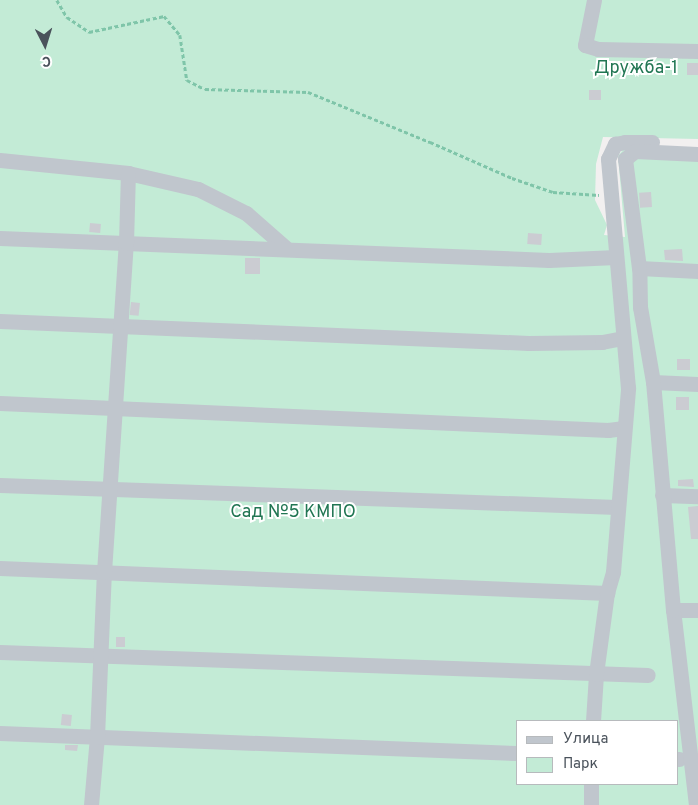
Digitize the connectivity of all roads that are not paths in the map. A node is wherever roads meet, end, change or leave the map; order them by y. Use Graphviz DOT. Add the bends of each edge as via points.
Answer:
graph roads {
  1 [pos="594,0"];
  2 [pos="698,51"];
  3 [pos="698,144"];
  4 [pos="698,154"];
  5 [pos="0,160"];
  6 [pos="128,173"];
  7 [pos="0,238"];
  8 [pos="126,243"];
  9 [pos="286,248"];
  10 [pos="616,257"];
  11 [pos="639,268"];
  12 [pos="698,271"];
  13 [pos="0,321"];
  14 [pos="120,326"];
  15 [pos="623,338"];
  16 [pos="653,382"];
  17 [pos="698,384"];
  18 [pos="0,404"];
  19 [pos="116,408"];
  20 [pos="624,428"];
  21 [pos="0,485"];
  22 [pos="109,490"];
  23 [pos="662,495"];
  24 [pos="698,496"];
  25 [pos="617,507"];
  26 [pos="0,568"];
  27 [pos="104,572"];
  28 [pos="607,593"];
  29 [pos="673,610"];
  30 [pos="698,610"];
  31 [pos="0,652"];
  32 [pos="100,656"];
  33 [pos="596,674"];
  34 [pos="648,675"];
  35 [pos="593,720"];
  36 [pos="692,724"];
  37 [pos="0,733"];
  38 [pos="97,737"];
  39 [pos="516,753"];
  40 [pos="591,785"];
  41 [pos="91,805"];
  42 [pos="591,805"];
  43 [pos="696,805"];
  1 -- 2 [label="street" via="585,45 598,49"];
  3 -- 10 [label="street" via="615,144 608,159"];
  4 -- 11 [label="street" via="635,151 625,160"];
  5 -- 6 [label="street"];
  6 -- 8 [label="street"];
  6 -- 9 [label="street" via="198,189 246,213"];
  7 -- 8 [label="street"];
  8 -- 9 [label="street"];
  8 -- 14 [label="street"];
  9 -- 10 [label="street" via="549,260"];
  10 -- 15 [label="street"];
  11 -- 12 [label="street"];
  11 -- 16 [label="street" via="640,306"];
  13 -- 14 [label="street"];
  14 -- 15 [label="street" via="528,343 602,342"];
  14 -- 19 [label="street"];
  15 -- 20 [label="street" via="628,388"];
  16 -- 17 [label="street"];
  16 -- 23 [label="street"];
  18 -- 19 [label="street"];
  19 -- 20 [label="street" via="598,430"];
  19 -- 22 [label="street"];
  20 -- 25 [label="street"];
  21 -- 22 [label="street"];
  22 -- 25 [label="street"];
  22 -- 27 [label="street"];
  23 -- 24 [label="street"];
  23 -- 29 [label="street"];
  25 -- 28 [label="street" via="613,572"];
  26 -- 27 [label="street"];
  27 -- 28 [label="street"];
  27 -- 32 [label="street"];
  28 -- 33 [label="street"];
  29 -- 30 [label="street"];
  29 -- 36 [label="street"];
  31 -- 32 [label="street"];
  32 -- 33 [label="street"];
  32 -- 38 [label="street"];
  33 -- 34 [label="street"];
  33 -- 35 [label="street"];
  36 -- 43 [label="street"];
  37 -- 38 [label="street"];
  38 -- 39 [label="street"];
  38 -- 41 [label="street"];
  40 -- 42 [label="street"];
}
